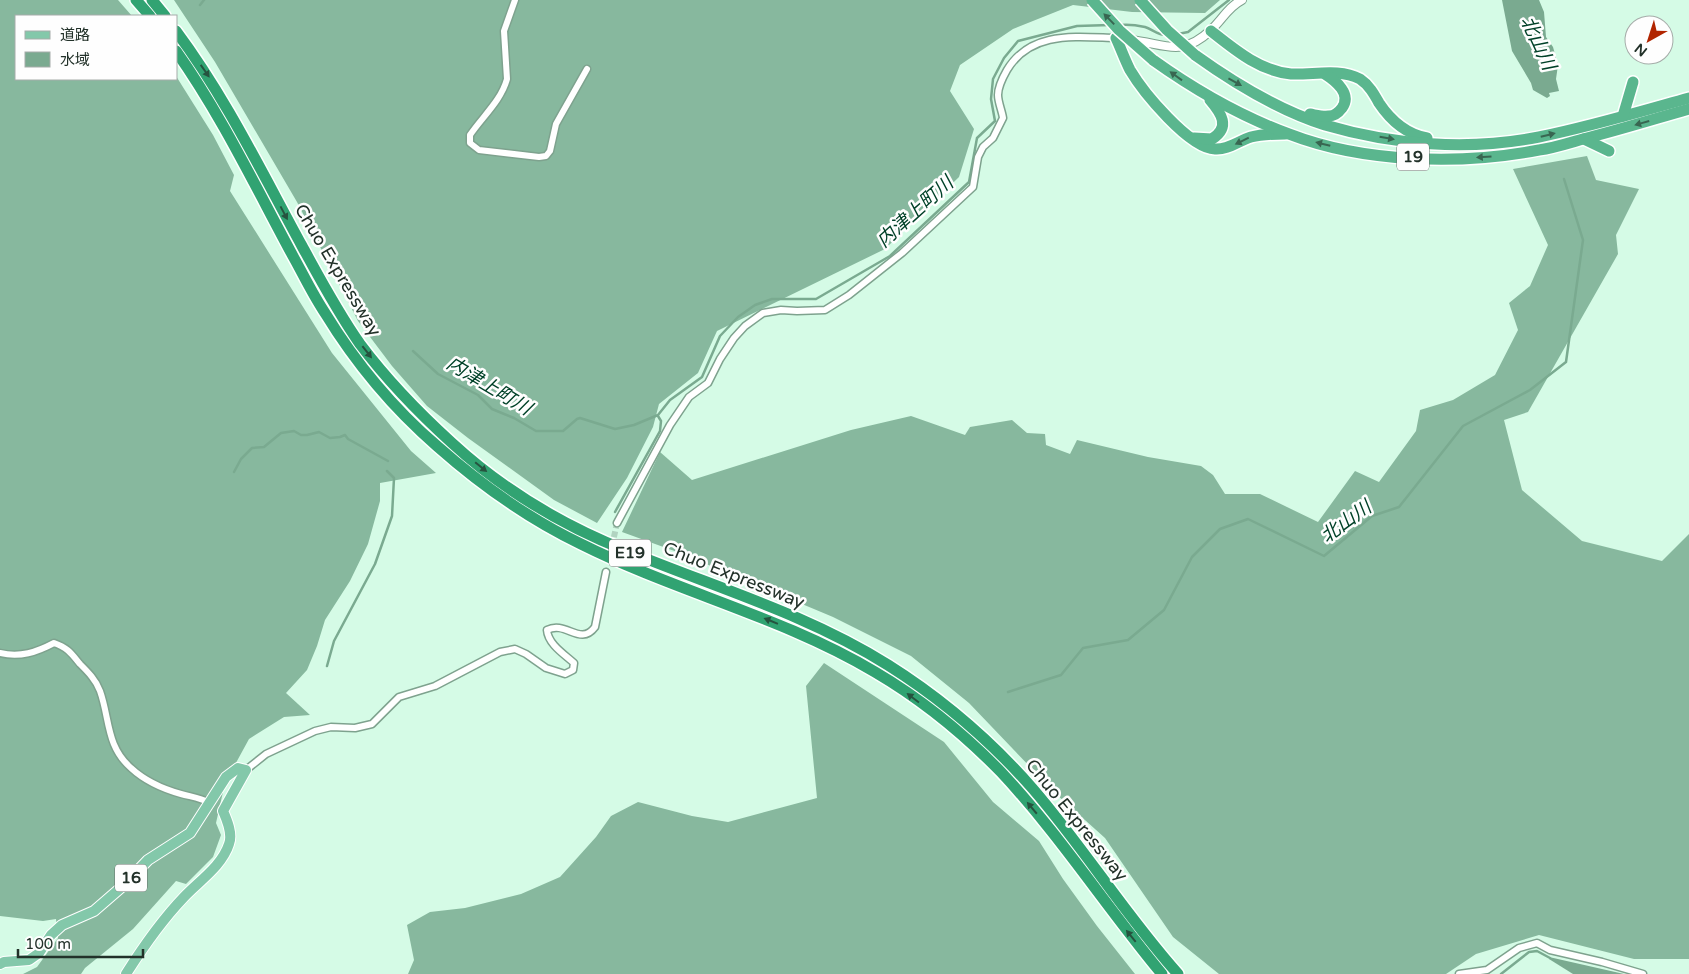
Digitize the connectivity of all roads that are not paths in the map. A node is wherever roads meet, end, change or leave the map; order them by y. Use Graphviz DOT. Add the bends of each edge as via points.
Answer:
graph roads {
  1 [pos="136,0"];
  2 [pos="152,0"];
  3 [pos="515,0"];
  4 [pos="1092,0"];
  5 [pos="1140,0"];
  6 [pos="1242,0"];
  7 [pos="149,15"];
  8 [pos="164,15"];
  9 [pos="1211,31"];
  10 [pos="178,34"];
  11 [pos="1116,38"];
  12 [pos="178,54"];
  13 [pos="587,69"];
  14 [pos="1325,74"];
  15 [pos="1633,82"];
  16 [pos="1205,95"];
  17 [pos="1689,98"];
  18 [pos="1689,109"];
  19 [pos="1291,111"];
  20 [pos="1623,116"];
  21 [pos="1289,134"];
  22 [pos="1190,137"];
  23 [pos="1584,139"];
  24 [pos="1458,145"];
  25 [pos="1608,151"];
  26 [pos="617,523"];
  27 [pos="606,572"];
  28 [pos="0,653"];
  29 [pos="246,770"];
  30 [pos="210,803"];
  31 [pos="0,964"];
  32 [pos="126,974"];
  33 [pos="1162,974"];
  34 [pos="1178,974"];
  35 [pos="1459,974"];
  36 [pos="1643,974"];
  1 -- 7 [label="highway"];
  2 -- 8 [label="highway"];
  3 -- 13 [label="street" via="504,31 505,86 470,136 470,143 479,150 546,156 550,152 556,124"];
  16 -- 4 [label="highway, 19, one-way, bridge" via="1153,60"];
  5 -- 19 [label="highway, 19, one-way, bridge" via="1195,54 1225,76"];
  6 -- 9 [label="street" via="1234,4"];
  9 -- 11 [label="street" via="1180,48"];
  9 -- 14 [label="highway" via="1237,52 1263,66 1289,74"];
  10 -- 34 [label="highway, Chuo Expressway / E19, one-way" via="230,112 327,292 388,378 431,424 496,479 580,530 829,633 886,664 952,710 1033,789"];
  11 -- 22 [label="highway" via="1145,92"];
  11 -- 26 [label="street" via="1037,42 1012,61 998,95 1003,118 978,157 973,187 902,253 825,310 763,313 745,326 729,345 708,383 690,397 670,425"];
  33 -- 12 [label="highway, Chuo Expressway / E19, one-way" via="1021,795 975,747 909,694 850,658 790,628 619,562 581,544 517,508 437,446 399,410 344,343 322,309 224,126"];
  14 -- 19 [label="highway" via="1345,95 1341,110 1328,117"];
  14 -- 24 [label="highway" via="1349,75 1360,80 1399,126 1417,136"];
  15 -- 20 [label="highway"];
  16 -- 21 [label="highway, 19"];
  16 -- 22 [label="highway" via="1221,112 1221,132 1212,139"];
  17 -- 20 [label="highway, 19"];
  18 -- 23 [label="highway, 19, one-way"];
  19 -- 24 [label="highway, 19, one-way" via="1359,133 1403,141"];
  24 -- 20 [label="highway, 19, one-way" via="1538,137"];
  21 -- 22 [label="highway, one-way" via="1250,137 1224,149 1202,146"];
  23 -- 21 [label="highway, 19, one-way" via="1540,150 1455,159 1396,157 1355,151"];
  23 -- 25 [label="highway"];
  27 -- 29 [label="street" via="595,626 590,633 576,634 553,627 547,630 557,648 574,663 573,670 565,674 546,668 515,649 500,652 435,686 400,697 372,724 316,731 266,754"];
  28 -- 30 [label="street" via="34,653 54,643 66,647 95,680 112,740 130,768 162,788"];
  29 -- 30 [label="main road, 16" via="238,768 226,777"];
  29 -- 32 [label="main road" via="223,811 230,844 207,875 183,897"];
  30 -- 31 [label="main road, 16" via="190,833 148,860 94,911 62,925 29,960"];
  35 -- 36 [label="street" via="1487,970 1519,948 1537,943 1550,950"];
}
